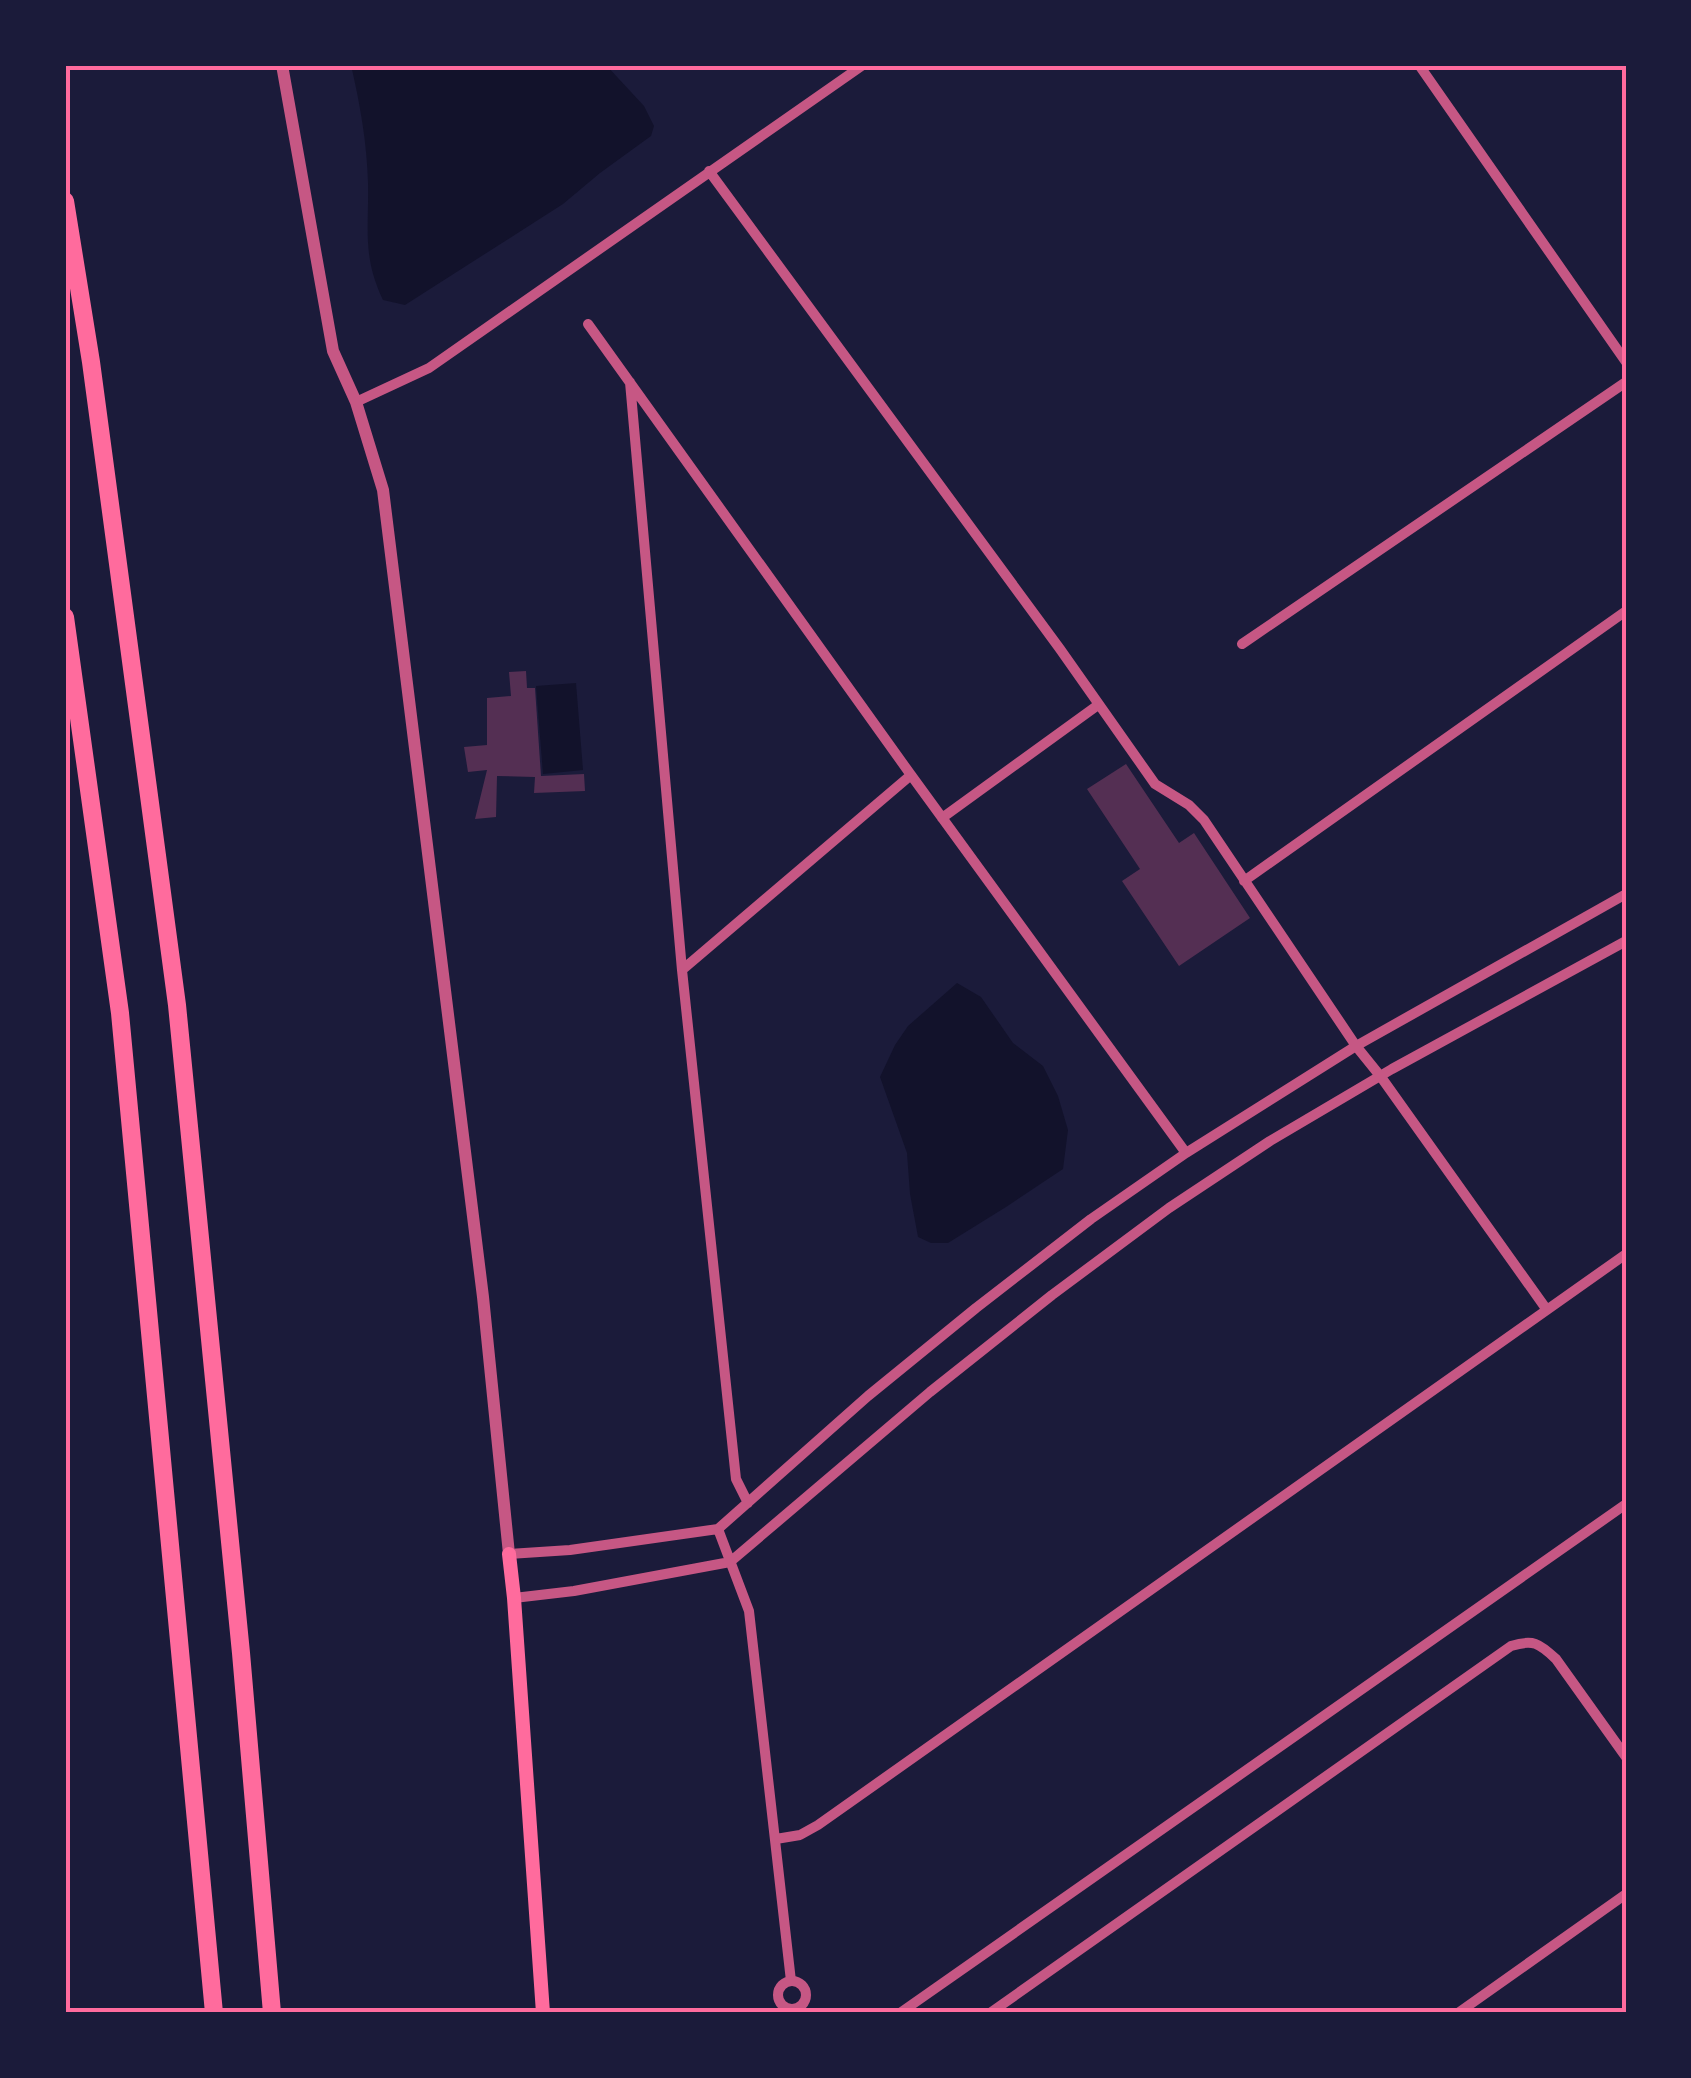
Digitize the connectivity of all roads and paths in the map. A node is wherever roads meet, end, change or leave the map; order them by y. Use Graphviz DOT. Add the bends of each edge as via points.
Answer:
graph roads {
  1 [pos="282,65"];
  2 [pos="863,65"];
  3 [pos="1419,65"];
  4 [pos="709,171"];
  5 [pos="65,201"];
  6 [pos="588,324"];
  7 [pos="1626,362"];
  8 [pos="630,382"];
  9 [pos="1626,382"];
  10 [pos="356,402"];
  11 [pos="1626,611"];
  12 [pos="65,617"];
  13 [pos="1242,644"];
  14 [pos="1098,705"];
  15 [pos="911,775"];
  16 [pos="942,818"];
  17 [pos="1244,882"];
  18 [pos="1626,894"];
  19 [pos="1626,941"];
  20 [pos="682,970"];
  21 [pos="1356,1046"];
  22 [pos="1381,1076"];
  23 [pos="1186,1152"];
  24 [pos="1626,1254"];
  25 [pos="1547,1310"];
  26 [pos="748,1503"];
  27 [pos="1626,1504"];
  28 [pos="718,1529"];
  29 [pos="509,1554"];
  30 [pos="730,1562"];
  31 [pos="514,1598"];
  32 [pos="1626,1757"];
  33 [pos="776,1840"];
  34 [pos="1626,1894"];
  35 [pos="790,1981"];
  36 [pos="214,2013"];
  37 [pos="272,2013"];
  38 [pos="543,2013"];
  39 [pos="900,2013"];
  40 [pos="990,2013"];
  41 [pos="1458,2013"];
  1 -- 10 [label="street" via="333,351"];
  2 -- 4 [label="street"];
  3 -- 7 [label="street"];
  4 -- 10 [label="street" via="429,368"];
  4 -- 14 [label="street"];
  5 -- 37 [label="highway" via="177,1004"];
  6 -- 8 [label="street"];
  8 -- 15 [label="street"];
  8 -- 20 [label="street"];
  9 -- 13 [label="street"];
  10 -- 29 [label="street" via="382,490"];
  11 -- 17 [label="street"];
  12 -- 36 [label="highway" via="120,1013"];
  14 -- 16 [label="street"];
  14 -- 17 [label="street" via="1155,784 1204,820"];
  15 -- 16 [label="street"];
  15 -- 20 [label="street"];
  16 -- 23 [label="street"];
  17 -- 21 [label="street"];
  18 -- 21 [label="street"];
  19 -- 22 [label="street"];
  20 -- 26 [label="street" via="736,1479"];
  21 -- 22 [label="street"];
  21 -- 23 [label="street"];
  22 -- 25 [label="street"];
  22 -- 30 [label="street" via="1270,1141 1066,1284"];
  23 -- 26 [label="street" via="976,1308"];
  24 -- 25 [label="street"];
  25 -- 33 [label="street" via="818,1825"];
  26 -- 28 [label="street"];
  27 -- 39 [label="street"];
  28 -- 29 [label="street"];
  28 -- 30 [label="street"];
  29 -- 31 [label="main road"];
  30 -- 31 [label="street"];
  30 -- 33 [label="street" via="749,1611"];
  31 -- 38 [label="main road"];
  32 -- 40 [label="street" via="1542,1645 1511,1646"];
  33 -- 35 [label="street"];
  34 -- 41 [label="street"];
}
